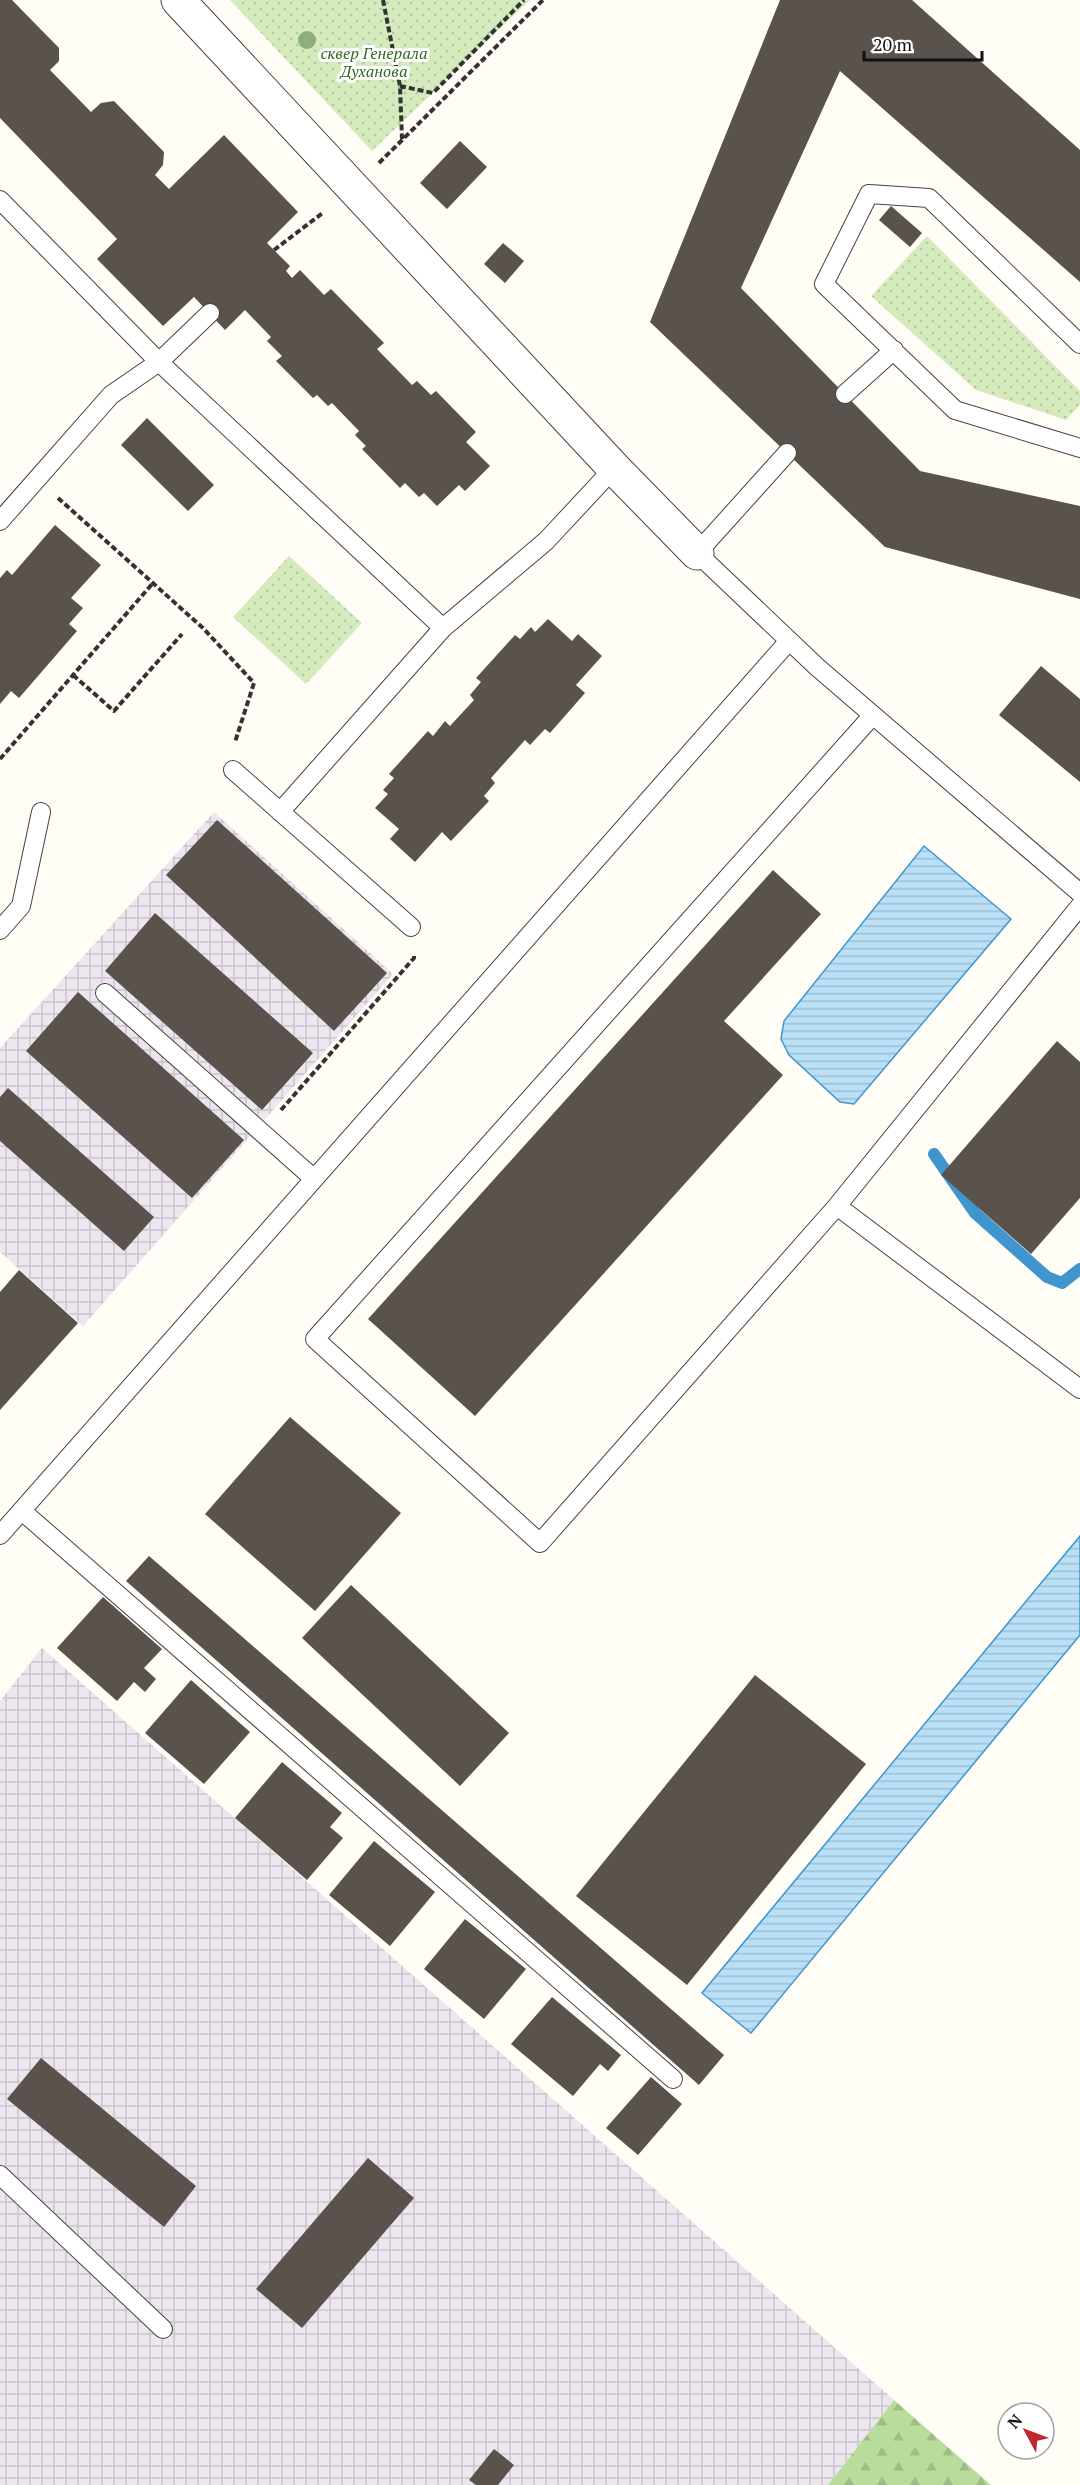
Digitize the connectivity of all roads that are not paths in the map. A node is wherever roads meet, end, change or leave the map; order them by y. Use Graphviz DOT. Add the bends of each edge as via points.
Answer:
graph roads {
  1 [pos="178,0"];
  2 [pos="0,200"];
  3 [pos="210,314"];
  4 [pos="1080,344"];
  5 [pos="894,350"];
  6 [pos="159,362"];
  7 [pos="845,394"];
  8 [pos="1080,448"];
  9 [pos="787,453"];
  10 [pos="614,468"];
  11 [pos="0,521"];
  12 [pos="697,553"];
  13 [pos="443,628"];
  14 [pos="788,642"];
  15 [pos="873,715"];
  16 [pos="233,770"];
  17 [pos="41,812"];
  18 [pos="280,812"];
  19 [pos="1080,893"];
  20 [pos="1080,906"];
  21 [pos="411,927"];
  22 [pos="0,930"];
  23 [pos="105,993"];
  24 [pos="313,1178"];
  25 [pos="837,1206"];
  26 [pos="1080,1389"];
  27 [pos="22,1511"];
  28 [pos="0,1535"];
  29 [pos="673,2079"];
  30 [pos="0,2175"];
  31 [pos="163,2329"];
  1 -- 10 [label="street"];
  2 -- 6 [label="lane"];
  3 -- 6 [label="lane"];
  4 -- 5 [label="lane" via="929,198 869,194 824,284"];
  5 -- 7 [label="lane"];
  5 -- 8 [label="lane" via="955,410"];
  6 -- 11 [label="lane" via="111,395"];
  6 -- 13 [label="lane"];
  9 -- 12 [label="lane"];
  10 -- 12 [label="street"];
  10 -- 13 [label="lane" via="546,542"];
  12 -- 14 [label="lane"];
  13 -- 18 [label="lane"];
  14 -- 15 [label="lane"];
  14 -- 24 [label="lane"];
  15 -- 19 [label="lane"];
  15 -- 25 [label="lane" via="315,1339 540,1544"];
  16 -- 18 [label="lane"];
  17 -- 22 [label="lane" via="21,906"];
  18 -- 21 [label="lane"];
  20 -- 25 [label="lane"];
  23 -- 24 [label="lane"];
  24 -- 27 [label="lane"];
  25 -- 26 [label="lane"];
  27 -- 28 [label="lane"];
  27 -- 29 [label="lane"];
  30 -- 31 [label="lane"];
}
